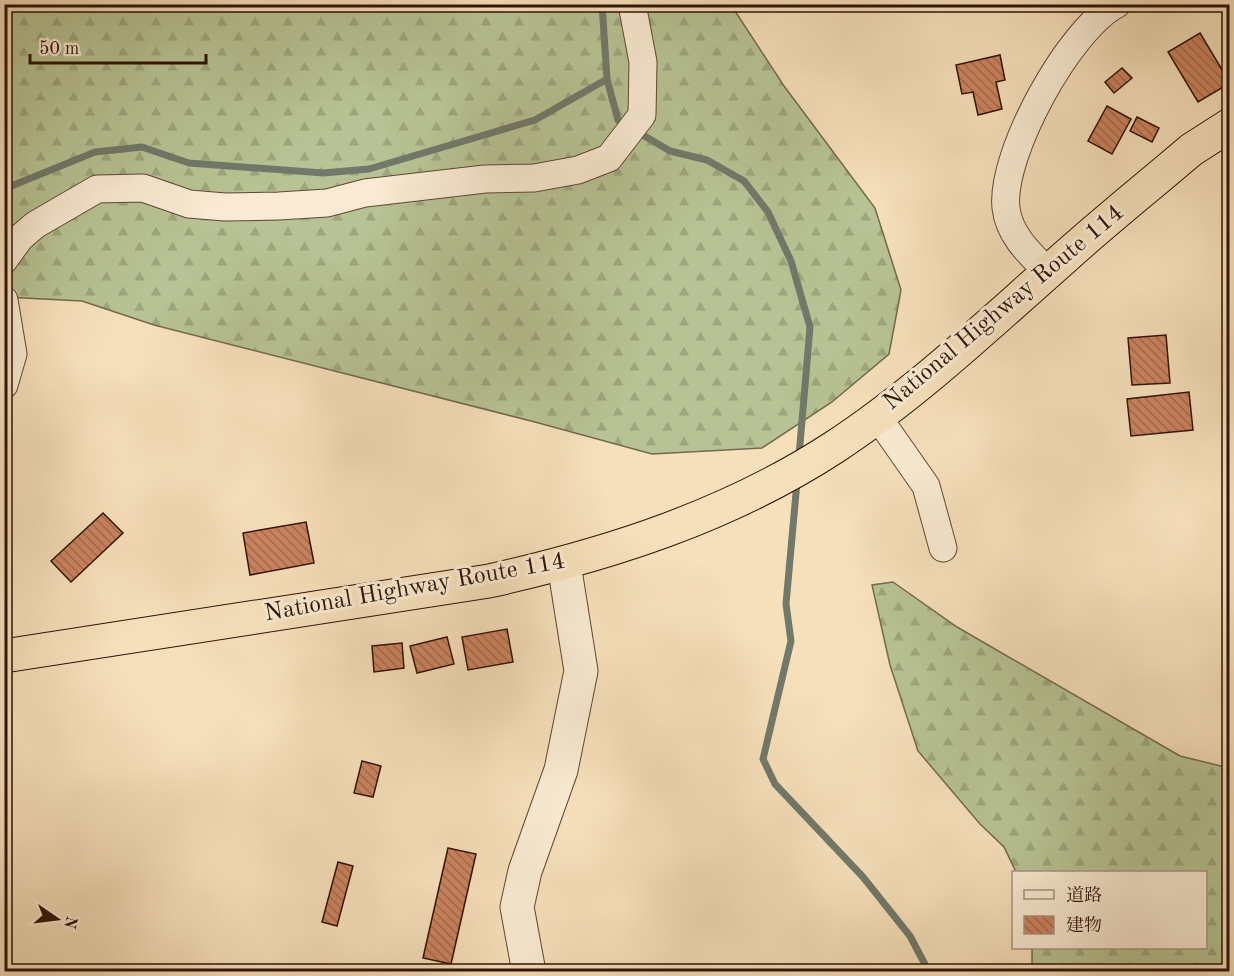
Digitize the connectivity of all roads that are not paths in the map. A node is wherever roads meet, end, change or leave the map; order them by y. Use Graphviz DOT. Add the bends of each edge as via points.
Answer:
graph roads {
  1 [pos="632,4"];
  2 [pos="1117,4"];
  3 [pos="1230,125"];
  4 [pos="4,260"];
  5 [pos="1048,272"];
  6 [pos="4,300"];
  7 [pos="4,385"];
  8 [pos="877,416"];
  9 [pos="943,548"];
  10 [pos="564,564"];
  11 [pos="4,656"];
  12 [pos="529,972"];
  1 -- 4 [label="street" via="643,62 642,115 609,158 578,170 534,178 485,179 365,193 327,203 279,206 189,204 143,188 97,189 34,225"];
  2 -- 5 [label="street" via="1072,46 1053,76 1023,134 1007,183 1006,209 1015,237"];
  3 -- 5 [label="highway, National Highway Route 114" via="1191,150"];
  5 -- 8 [label="highway, National Highway Route 114" via="930,376"];
  6 -- 7 [label="street" via="13,354"];
  8 -- 9 [label="street" via="926,486"];
  8 -- 10 [label="highway, National Highway Route 114" via="833,448 746,497 637,543"];
  10 -- 11 [label="highway, National Highway Route 114" via="489,581"];
  10 -- 12 [label="street" via="580,671 561,770 525,871 517,907"];
}
